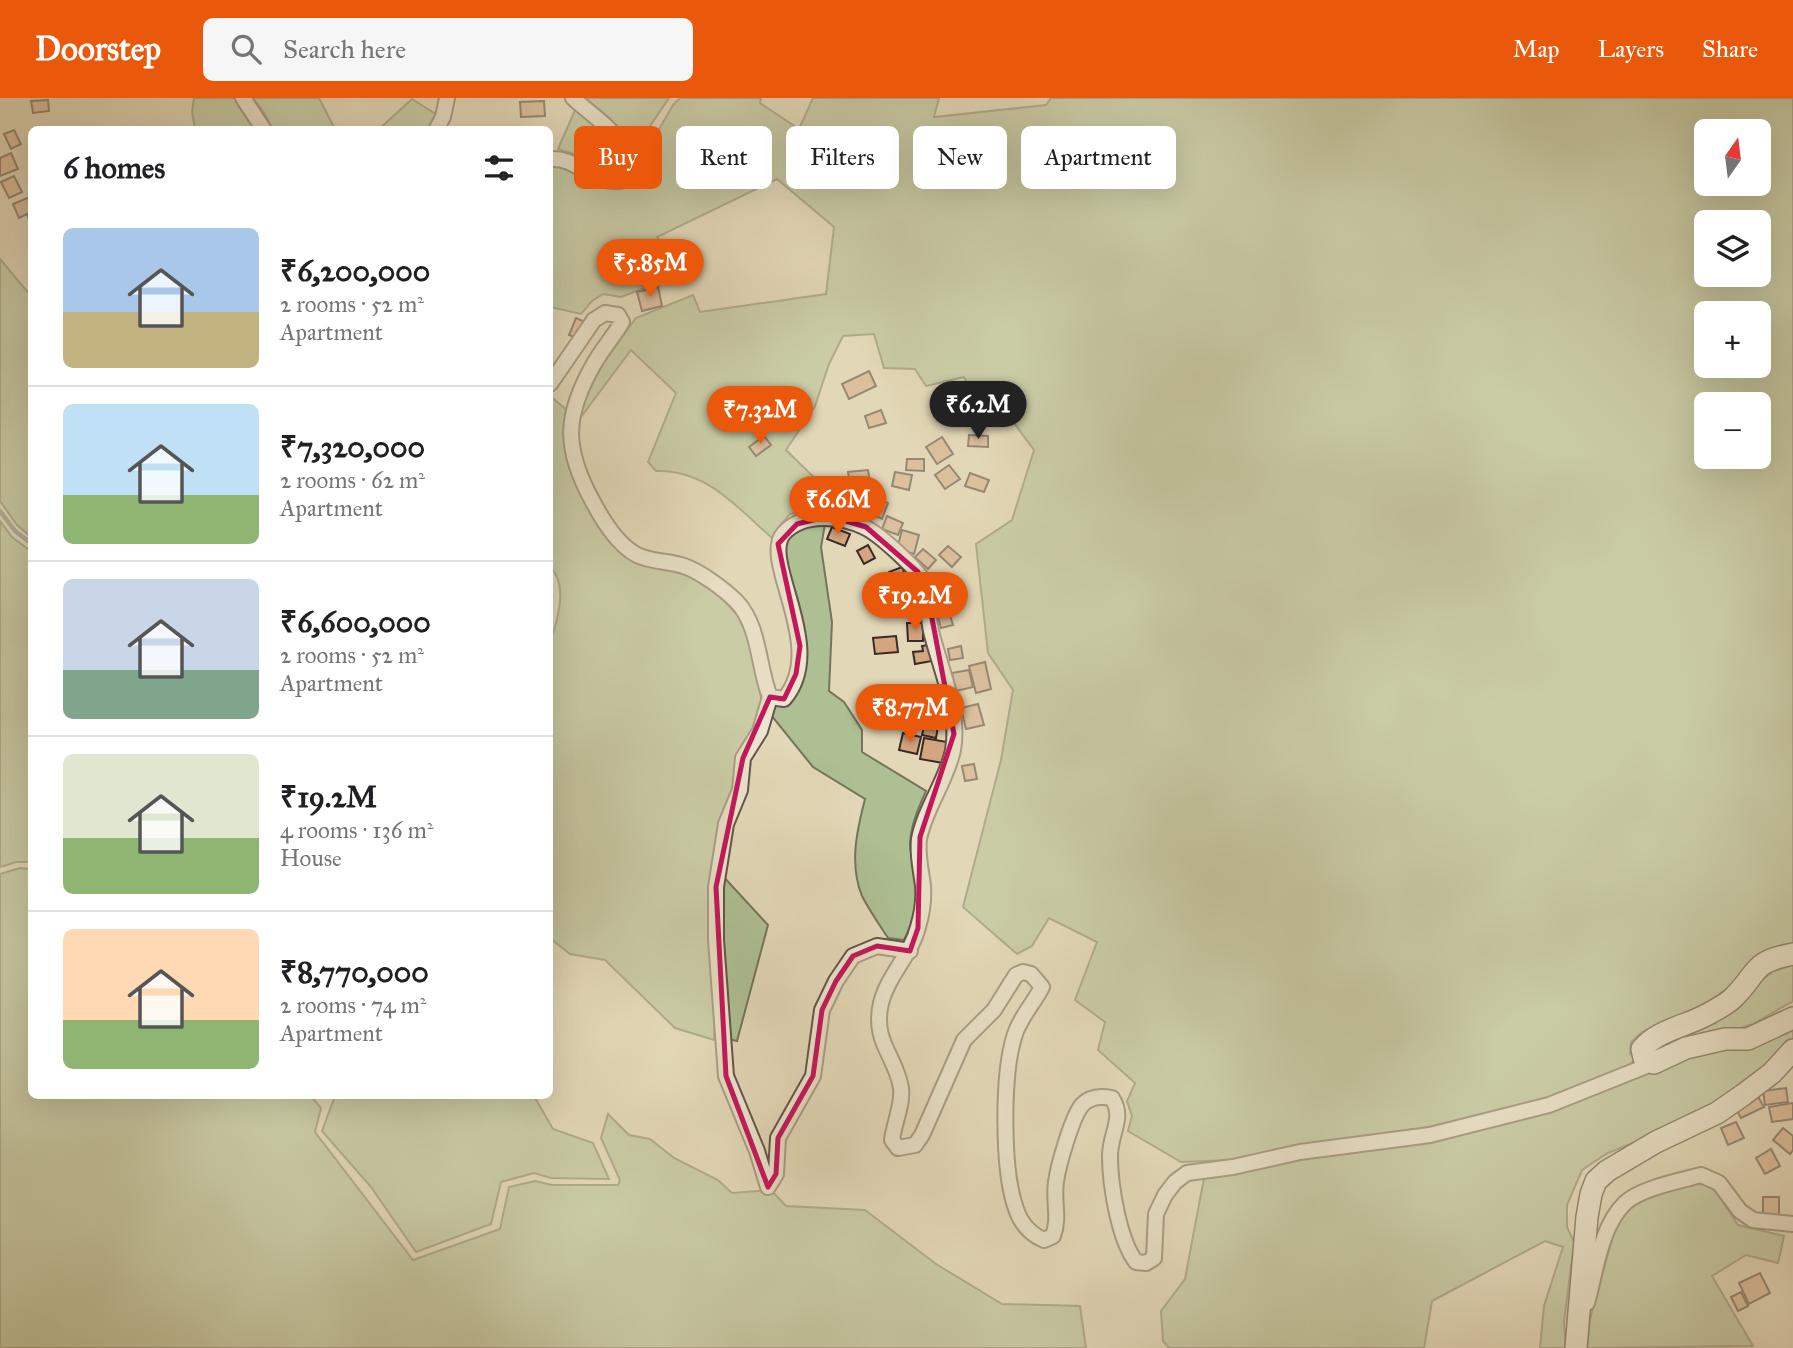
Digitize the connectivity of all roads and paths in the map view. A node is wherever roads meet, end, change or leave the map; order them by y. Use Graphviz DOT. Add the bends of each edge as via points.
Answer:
graph roads {
  1 [pos="243,98"];
  2 [pos="446,98"];
  3 [pos="573,98"];
  4 [pos="261,126"];
  5 [pos="438,126"];
  6 [pos="553,159"];
  7 [pos="553,380"];
  8 [pos="770,697"];
  9 [pos="910,951"];
  10 [pos="1793,954"];
  11 [pos="1793,1018"];
  12 [pos="1793,1050"];
  13 [pos="1654,1063"];
  14 [pos="1793,1224"];
  15 [pos="1576,1347"];
  1 -- 4 [label="street"];
  2 -- 5 [label="street"];
  3 -- 6 [label="street" via="606,123 627,154 626,172 621,181 608,182"];
  7 -- 8 [label="street" via="594,320 605,313 618,315 622,322 596,360 574,408 570,436 582,483 627,549 685,567 738,603 754,633"];
  8 -- 9 [label="street" via="784,699 792,690 800,646 780,568 778,544 784,533 797,524 829,516 866,527 918,572 926,587 931,631 953,718 953,751 920,836 923,909"];
  8 -- 9 [label="street" via="760,731 743,758 740,790 726,824 716,887 726,1076 768,1187 776,1174 778,1138 813,1076 822,1010 836,981 853,956 877,946"];
  9 -- 13 [label="street" via="881,1004 881,1042 902,1091 892,1140 898,1148 915,1145 964,1040 994,1010 1016,975 1031,974 1042,987 1016,1032 1007,1084 1006,1148 1016,1209 1034,1236 1044,1240 1053,1236 1056,1180 1076,1116 1092,1098 1112,1098 1119,1114 1111,1137 1114,1199 1136,1262 1154,1258 1156,1214 1165,1195 1186,1173 1430,1135 1549,1105"];
  10 -- 13 [label="main road" via="1756,968 1733,998 1708,1014 1652,1037 1642,1049 1644,1058"];
  11 -- 13 [label="main road" via="1748,1039 1686,1048"];
  12 -- 15 [label="main road" via="1743,1095 1656,1142 1597,1181 1587,1217"];
  14 -- 15 [label="street" via="1753,1220 1719,1183 1701,1175 1626,1202 1610,1224"];
}
